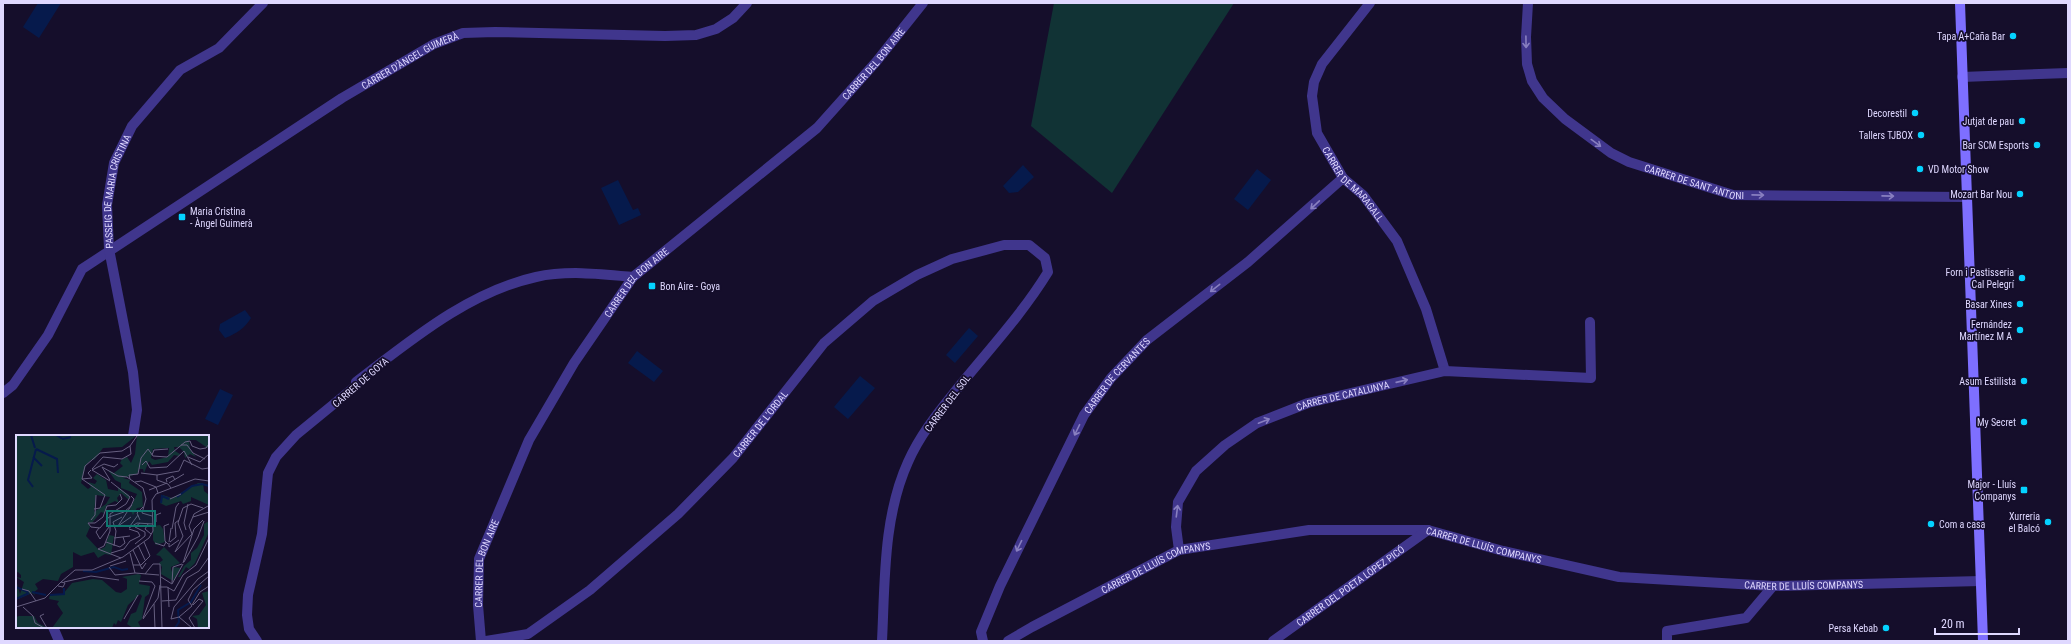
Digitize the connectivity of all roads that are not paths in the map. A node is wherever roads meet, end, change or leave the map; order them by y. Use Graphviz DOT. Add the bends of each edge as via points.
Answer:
graph roads {
  1 [pos="263,3"];
  2 [pos="747,3"];
  3 [pos="923,3"];
  4 [pos="1370,3"];
  5 [pos="1528,3"];
  6 [pos="1960,3"];
  7 [pos="2068,73"];
  8 [pos="1962,77"];
  9 [pos="1344,178"];
  10 [pos="1967,197"];
  11 [pos="109,249"];
  12 [pos="1044,258"];
  13 [pos="633,278"];
  14 [pos="1590,322"];
  15 [pos="1445,371"];
  16 [pos="3,393"];
  17 [pos="133,435"];
  18 [pos="1428,530"];
  19 [pos="1179,550"];
  20 [pos="1981,581"];
  21 [pos="1773,586"];
  22 [pos="53,628"];
  23 [pos="59,641"];
  24 [pos="257,641"];
  25 [pos="482,641"];
  26 [pos="486,641"];
  27 [pos="882,641"];
  28 [pos="983,641"];
  29 [pos="1008,641"];
  30 [pos="1274,641"];
  31 [pos="1667,641"];
  32 [pos="1983,641"];
  1 -- 11 [label="street, PASSEIG DE MARIA CRISTINA" via="218,48 180,70 132,126 114,163 107,206"];
  2 -- 11 [label="street, CARRER D'ÀNGEL GUIMERÀ" via="733,18 716,29 696,35 463,33 434,44 342,98"];
  3 -- 13 [label="street, CARRER DEL BON AIRE" via="876,62 817,128"];
  4 -- 9 [label="street, CARRER DE MARAGALL" via="1322,64 1314,82 1312,96 1317,134"];
  5 -- 10 [label="street, CARRER DE SANT ANTONI, one-way" via="1527,64 1532,81 1543,98 1565,120 1611,153 1629,162 1733,195"];
  6 -- 8 [label="street"];
  7 -- 8 [label="street"];
  8 -- 10 [label="street"];
  9 -- 15 [label="street, CARRER DE MARAGALL" via="1363,195 1397,241 1426,309"];
  9 -- 28 [label="street, CARRER DE CERVANTES, one-way" via="1248,262 1147,340 1111,378 1084,415 1000,586 981,632"];
  10 -- 20 [label="street"];
  11 -- 16 [label="street, CARRER D'ÀNGEL GUIMERÀ" via="82,269 44,341 12,385"];
  11 -- 17 [label="street, PASSEIG DE MARIA CRISTINA" via="133,372 137,410"];
  12 -- 26 [label="street, CARRER DE L'ORDAL" via="1029,245 1004,245 952,259 917,275 873,301 824,343 733,458 678,514 590,590 528,634"];
  12 -- 27 [label="street, CARRER DEL SOL" via="1048,272 1030,302 930,423 908,462 895,499 886,557"];
  13 -- 24 [label="street, CARRER DE GOYA" via="603,274 565,274 536,277 497,290 455,311 420,333 356,382 356,386 296,435 276,456 268,473 262,534 248,595 249,629"];
  13 -- 25 [label="street, CARRER DEL BON AIRE" via="574,363 529,440 479,559 478,605"];
  14 -- 15 [label="street, CARRER DE CATALUNYA" via="1591,378"];
  19 -- 15 [label="street, CARRER DE CATALUNYA, one-way" via="1176,527 1178,502 1196,471 1225,445 1256,423 1308,403"];
  18 -- 19 [label="street, CARRER DE LLUÍS COMPANYS" via="1309,530"];
  18 -- 21 [label="street, CARRER DE LLUÍS COMPANYS" via="1503,552 1619,577"];
  18 -- 30 [label="street, CARRER DEL POETA LÓPEZ PICÓ"];
  19 -- 29 [label="street, CARRER DE LLUÍS COMPANYS"];
  20 -- 21 [label="street, CARRER DE LLUÍS COMPANYS"];
  20 -- 32 [label="street"];
  21 -- 31 [label="street" via="1746,618 1667,631"];
  22 -- 23 [label="street"];
}
